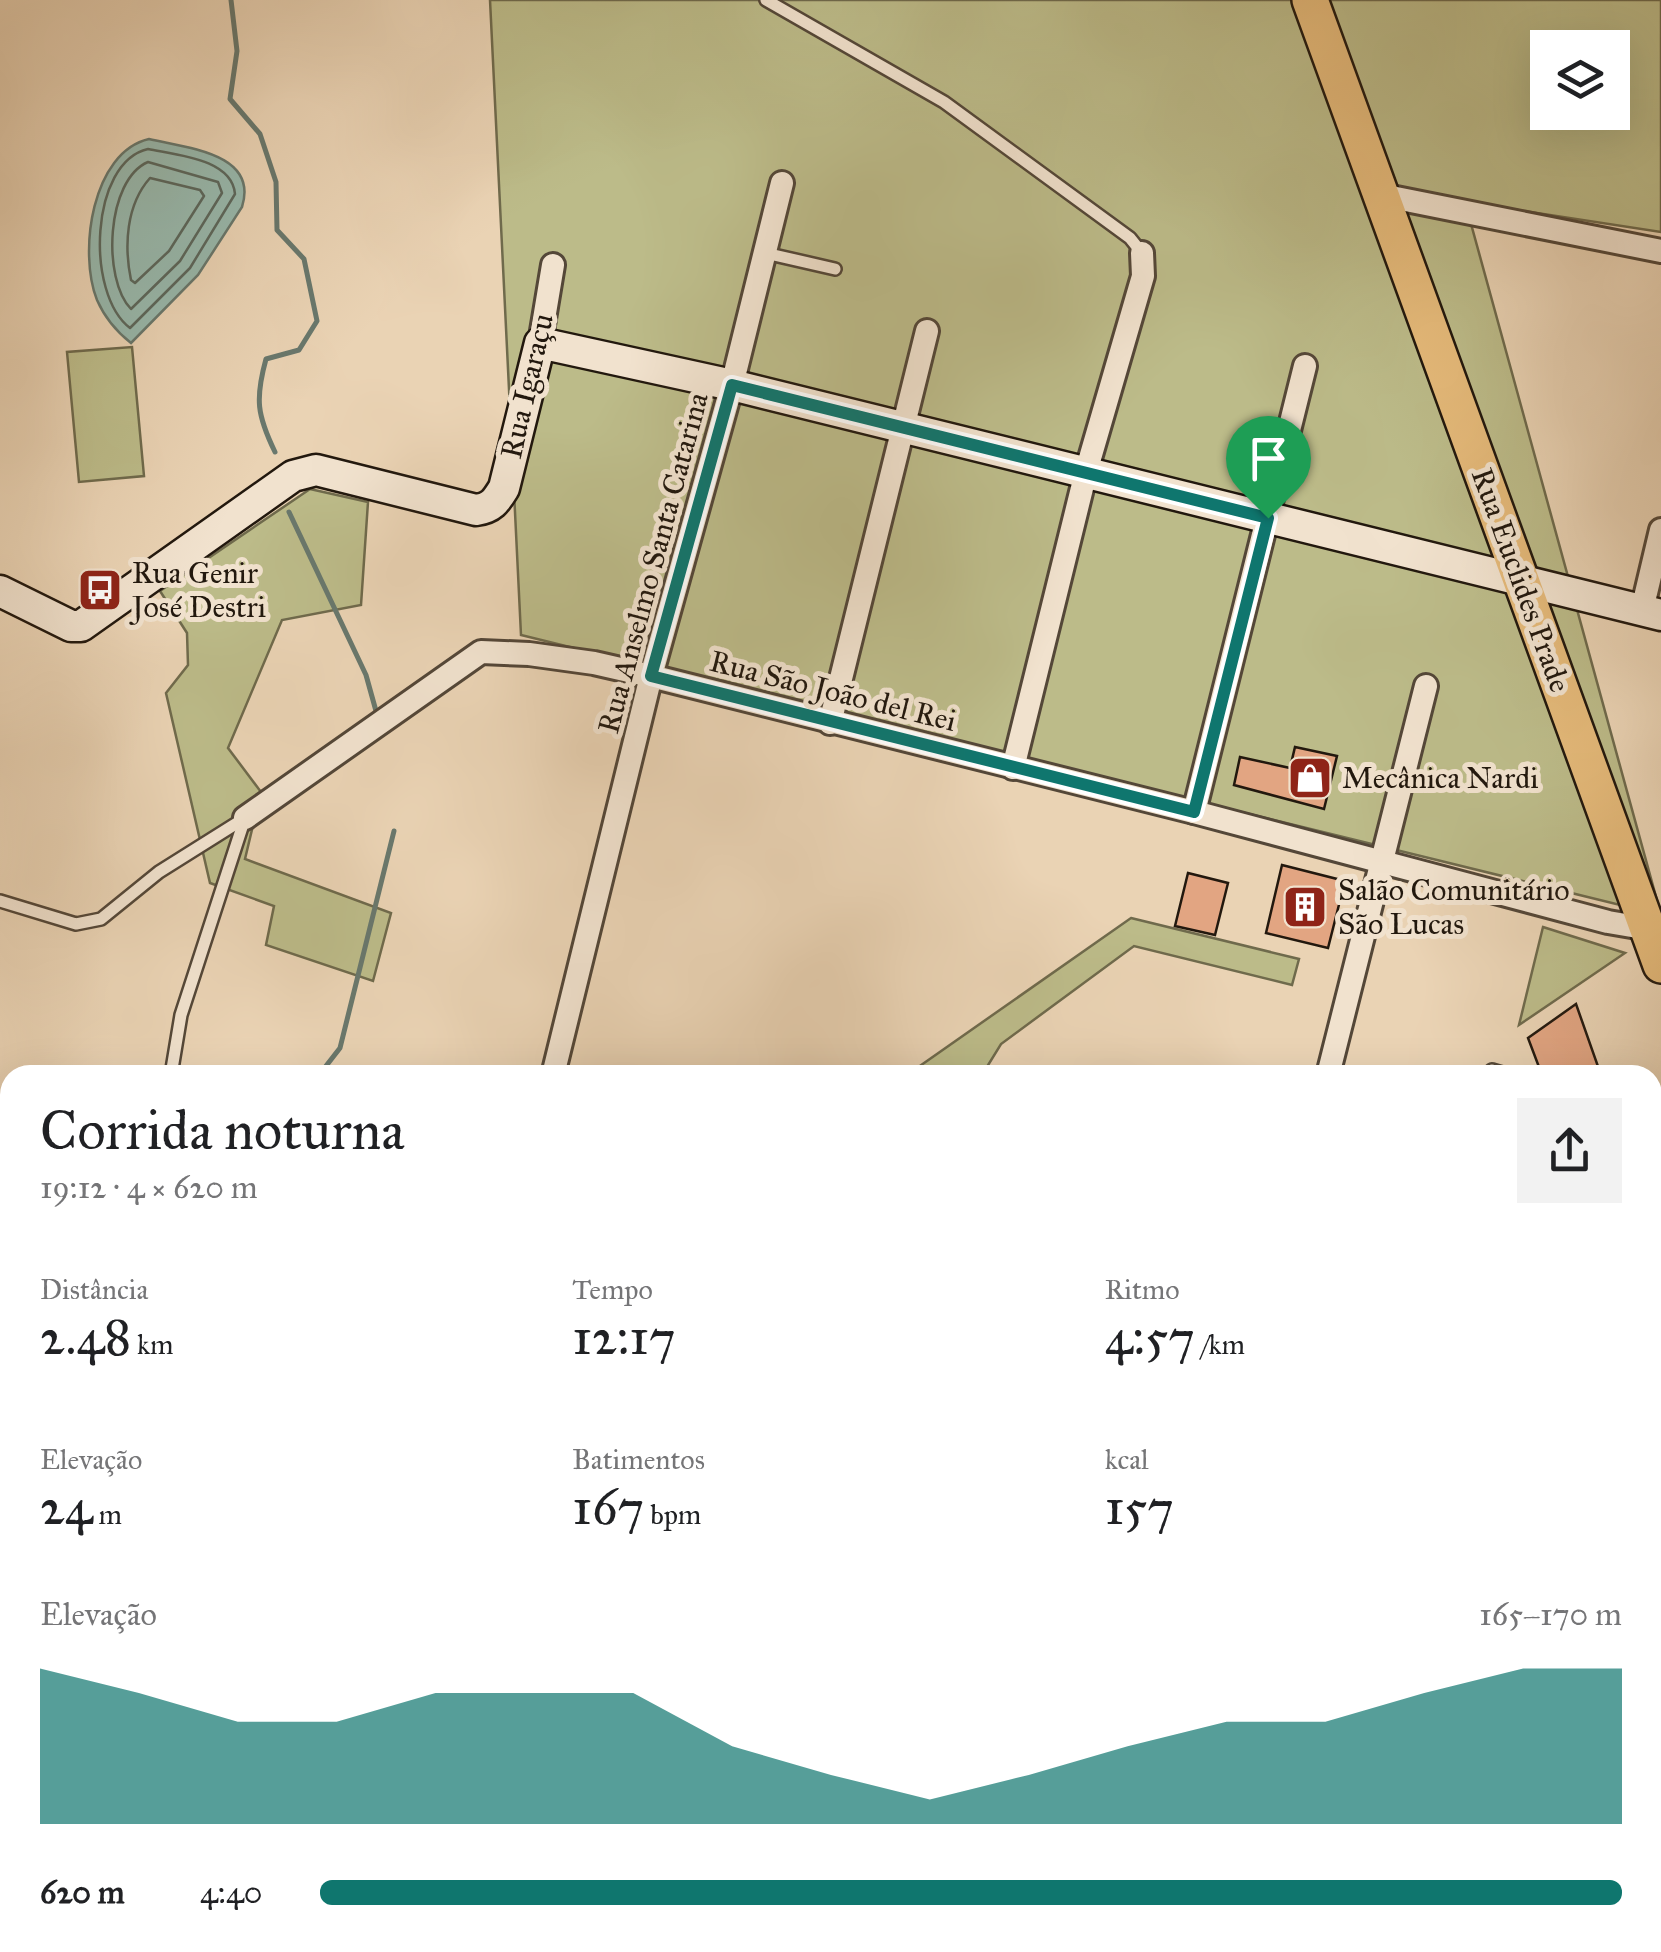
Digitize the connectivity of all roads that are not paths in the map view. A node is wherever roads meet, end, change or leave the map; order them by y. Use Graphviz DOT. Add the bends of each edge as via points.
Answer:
graph roads {
  1 [pos="766,0"];
  2 [pos="1310,0"];
  3 [pos="782,183"];
  4 [pos="1381,195"];
  5 [pos="1661,251"];
  6 [pos="765,253"];
  7 [pos="1142,253"];
  8 [pos="552,264"];
  9 [pos="835,269"];
  10 [pos="928,331"];
  11 [pos="540,343"];
  12 [pos="1305,366"];
  13 [pos="732,385"];
  14 [pos="904,428"];
  15 [pos="1086,472"];
  16 [pos="1268,518"];
  17 [pos="1661,530"];
  18 [pos="1522,580"];
  19 [pos="0,591"];
  20 [pos="1651,612"];
  21 [pos="651,676"];
  22 [pos="1426,686"];
  23 [pos="830,723"];
  24 [pos="1014,768"];
  25 [pos="1194,812"];
  26 [pos="245,818"];
  27 [pos="1381,862"];
  28 [pos="0,901"];
  29 [pos="1654,930"];
  30 [pos="1661,965"];
  31 [pos="174,1065"];
  32 [pos="555,1065"];
  33 [pos="1330,1065"];
  1 -- 7 [label="lane" via="944,102"];
  2 -- 4 [label="main road, Rua Euclides Prade"];
  3 -- 6 [label="street, Rua Anselmo Santa Catarina"];
  4 -- 5 [label="street"];
  4 -- 18 [label="main road, Rua Euclides Prade"];
  6 -- 9 [label="lane"];
  6 -- 13 [label="street, Rua Anselmo Santa Catarina"];
  7 -- 15 [label="street" via="1142,276"];
  8 -- 11 [label="street, Rua Igaraçu"];
  10 -- 14 [label="street"];
  11 -- 13 [label="street"];
  11 -- 19 [label="street, Rua Igaraçu" via="504,488 494,504 476,510 304,472 81,626"];
  12 -- 16 [label="street"];
  13 -- 14 [label="street"];
  13 -- 21 [label="street, Rua Anselmo Santa Catarina"];
  14 -- 15 [label="street"];
  14 -- 23 [label="street"];
  15 -- 16 [label="street"];
  15 -- 24 [label="street"];
  16 -- 18 [label="street"];
  16 -- 25 [label="street"];
  17 -- 20 [label="street"];
  18 -- 20 [label="street"];
  18 -- 29 [label="main road, Rua Euclides Prade"];
  21 -- 23 [label="street, Rua São João del Rei"];
  21 -- 26 [label="street, Rua São João del Rei" via="480,652"];
  21 -- 32 [label="street, Rua Anselmo Santa Catarina"];
  22 -- 27 [label="street"];
  23 -- 24 [label="street, Rua São João del Rei"];
  24 -- 25 [label="street, Rua São João del Rei"];
  25 -- 27 [label="street, Rua São João del Rei"];
  26 -- 28 [label="lane, Rua São João del Rei" via="159,872 102,919 76,924"];
  26 -- 31 [label="lane" via="181,1015"];
  27 -- 29 [label="street, Rua São João del Rei"];
  27 -- 33 [label="street"];
  29 -- 30 [label="main road, Rua Euclides Prade"];
}
